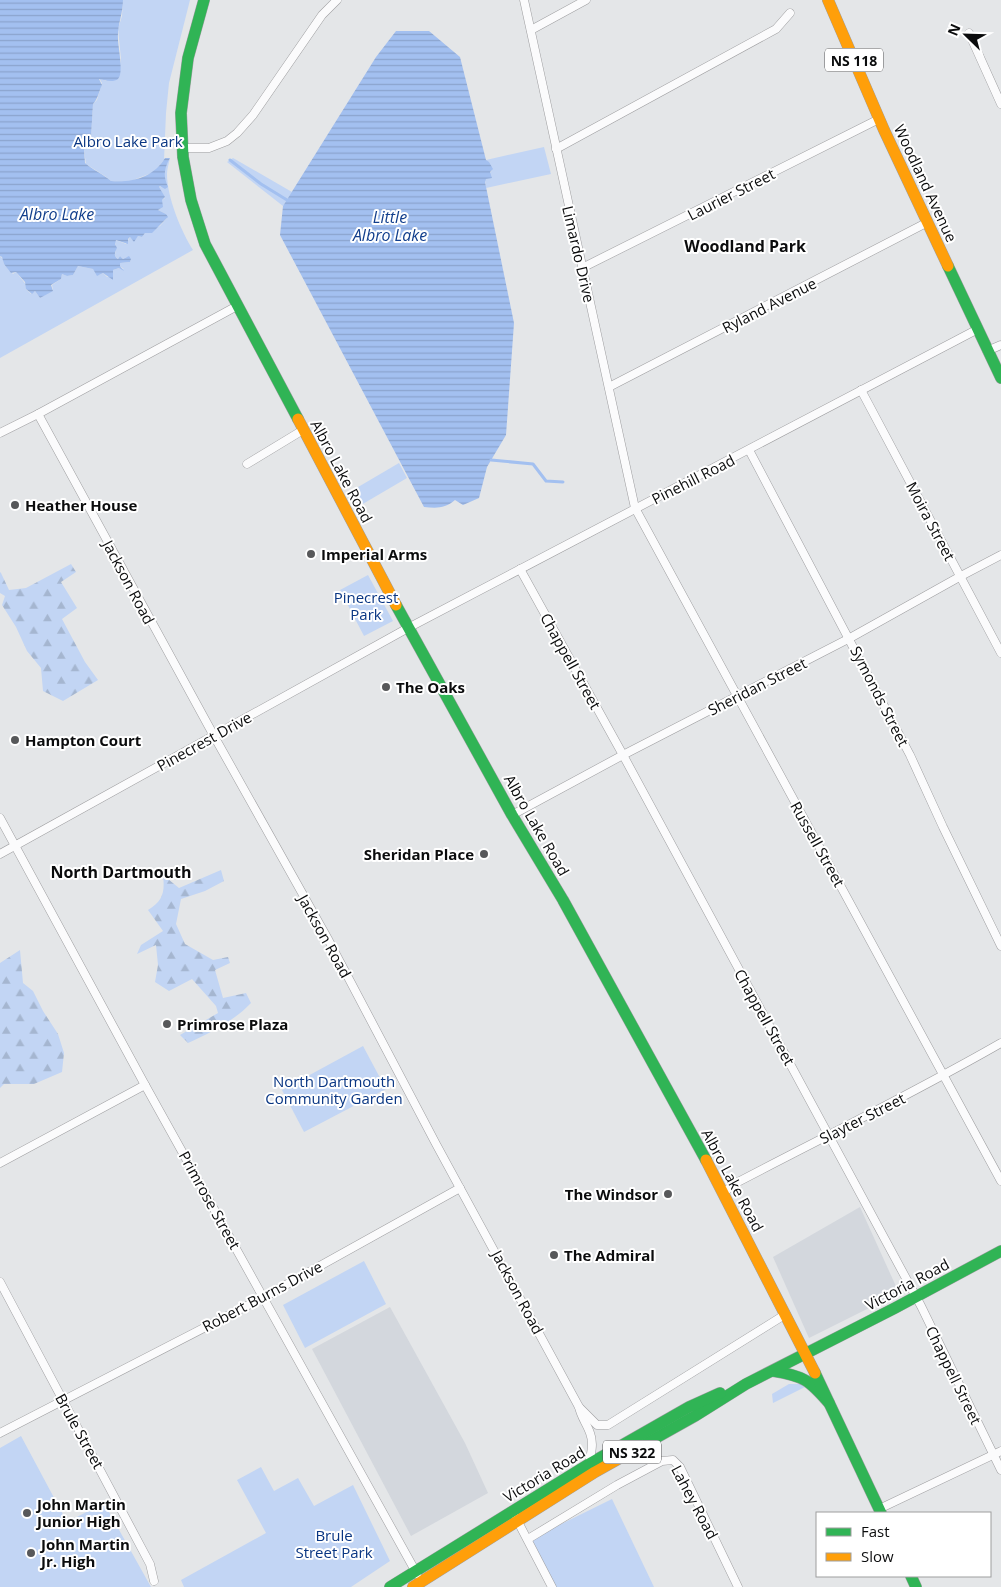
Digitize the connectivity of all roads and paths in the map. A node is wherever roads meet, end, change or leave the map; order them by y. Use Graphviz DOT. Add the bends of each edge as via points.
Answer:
graph roads {
  1 [pos="204,0"];
  2 [pos="336,0"];
  3 [pos="524,0"];
  4 [pos="586,0"];
  5 [pos="828,0"];
  6 [pos="790,13"];
  7 [pos="531,30"];
  8 [pos="969,33"];
  9 [pos="1001,104"];
  10 [pos="879,120"];
  11 [pos="182,148"];
  12 [pos="556,149"];
  13 [pos="928,222"];
  14 [pos="582,268"];
  15 [pos="237,306"];
  16 [pos="978,329"];
  17 [pos="1001,345"];
  18 [pos="987,350"];
  19 [pos="1001,378"];
  20 [pos="609,387"];
  21 [pos="861,390"];
  22 [pos="38,414"];
  23 [pos="303,430"];
  24 [pos="0,433"];
  25 [pos="749,450"];
  26 [pos="247,464"];
  27 [pos="635,508"];
  28 [pos="1001,555"];
  29 [pos="520,569"];
  30 [pos="961,576"];
  31 [pos="408,628"];
  32 [pos="850,638"];
  33 [pos="1001,653"];
  34 [pos="737,696"];
  35 [pos="214,736"];
  36 [pos="623,754"];
  37 [pos="512,815"];
  38 [pos="0,818"];
  39 [pos="15,846"];
  40 [pos="0,854"];
  41 [pos="1001,946"];
  42 [pos="1001,1043"];
  43 [pos="944,1076"];
  44 [pos="145,1084"];
  45 [pos="829,1134"];
  46 [pos="0,1163"];
  47 [pos="1001,1181"];
  48 [pos="460,1188"];
  49 [pos="723,1192"];
  50 [pos="1001,1251"];
  51 [pos="0,1282"];
  52 [pos="915,1296"];
  53 [pos="264,1297"];
  54 [pos="786,1314"];
  55 [pos="805,1354"];
  56 [pos="774,1371"];
  57 [pos="746,1384"];
  58 [pos="63,1401"];
  59 [pos="829,1403"];
  60 [pos="579,1407"];
  61 [pos="0,1433"];
  62 [pos="997,1453"];
  63 [pos="589,1464"];
  64 [pos="1001,1470"];
  65 [pos="880,1511"];
  66 [pos="514,1515"];
  67 [pos="528,1539"];
  68 [pos="416,1579"];
  69 [pos="154,1582"];
  70 [pos="390,1587"];
  71 [pos="552,1587"];
  72 [pos="738,1587"];
  1 -- 11 [label="main road, Albro Lake Road" via="186,65 180,126"];
  2 -- 11 [label="street" via="322,15 253,116 237,133 209,148"];
  3 -- 7 [label="street, Limardo Drive"];
  4 -- 7 [label="street"];
  5 -- 10 [label="main road, Woodland Avenue / NS 118"];
  6 -- 12 [label="street" via="776,29"];
  7 -- 12 [label="street, Limardo Drive"];
  8 -- 9 [label="street"];
  10 -- 13 [label="main road, Woodland Avenue / NS 118"];
  10 -- 14 [label="street, Laurier Street"];
  11 -- 15 [label="main road, Albro Lake Road" via="196,222"];
  12 -- 14 [label="street, Limardo Drive"];
  13 -- 16 [label="main road, Woodland Avenue / NS 118"];
  13 -- 20 [label="street, Ryland Avenue"];
  14 -- 20 [label="street, Limardo Drive"];
  15 -- 22 [label="street"];
  15 -- 23 [label="main road, Albro Lake Road"];
  16 -- 18 [label="main road, Woodland Avenue / NS 118"];
  16 -- 21 [label="street, Pinehill Road"];
  17 -- 18 [label="street"];
  18 -- 19 [label="main road, Woodland Avenue / NS 118"];
  20 -- 27 [label="street, Limardo Drive"];
  21 -- 25 [label="street, Pinehill Road"];
  21 -- 30 [label="street, Moira Street"];
  22 -- 24 [label="street"];
  22 -- 35 [label="street, Jackson Road"];
  23 -- 26 [label="street"];
  23 -- 31 [label="main road, Albro Lake Road"];
  25 -- 27 [label="street, Pinehill Road"];
  25 -- 32 [label="street, Symonds Street"];
  27 -- 29 [label="street, Pinehill Road"];
  27 -- 34 [label="street, Russell Street"];
  28 -- 30 [label="street, Sheridan Street"];
  29 -- 31 [label="street, Pinehill Road"];
  29 -- 36 [label="street, Chappell Street"];
  30 -- 32 [label="street, Sheridan Street"];
  30 -- 33 [label="street, Moira Street"];
  31 -- 35 [label="street, Pinecrest Drive"];
  31 -- 37 [label="main road, Albro Lake Road"];
  32 -- 34 [label="street, Sheridan Street"];
  32 -- 41 [label="street, Symonds Street"];
  34 -- 36 [label="street, Sheridan Street"];
  34 -- 43 [label="street, Russell Street"];
  35 -- 39 [label="street, Pinecrest Drive"];
  35 -- 48 [label="street, Jackson Road" via="329,941"];
  36 -- 37 [label="street, Sheridan Street"];
  36 -- 45 [label="street, Chappell Street"];
  37 -- 49 [label="main road, Albro Lake Road" via="563,900"];
  38 -- 39 [label="street, Primrose Street"];
  39 -- 40 [label="street, Pinecrest Drive"];
  39 -- 44 [label="street, Primrose Street"];
  42 -- 43 [label="street, Slayter Street"];
  43 -- 45 [label="street, Slayter Street"];
  43 -- 47 [label="street, Russell Street"];
  44 -- 46 [label="street"];
  44 -- 53 [label="street, Primrose Street"];
  45 -- 49 [label="street, Slayter Street"];
  45 -- 52 [label="street, Chappell Street"];
  48 -- 53 [label="street, Robert Burns Drive"];
  48 -- 60 [label="street, Jackson Road"];
  49 -- 54 [label="main road, Albro Lake Road"];
  50 -- 52 [label="main road, Victoria Road / NS 322"];
  51 -- 58 [label="street, Brule Street"];
  52 -- 55 [label="main road, Victoria Road / NS 322"];
  52 -- 62 [label="street, Chappell Street"];
  53 -- 58 [label="street, Robert Burns Drive"];
  53 -- 68 [label="street, Primrose Street"];
  54 -- 55 [label="main road, Albro Lake Road"];
  54 -- 60 [label="street" via="608,1425 597,1425"];
  55 -- 56 [label="main road, Victoria Road / NS 322"];
  55 -- 59 [label="main road, Albro Lake Road"];
  56 -- 57 [label="main road, Victoria Road / NS 322"];
  56 -- 59 [label="main road" via="803,1376"];
  57 -- 63 [label="main road, Victoria Road / NS 322" via="689,1407"];
  57 -- 66 [label="main road, Victoria Road / NS 322" via="695,1416"];
  58 -- 61 [label="street"];
  58 -- 69 [label="street, Brule Street" via="150,1564"];
  59 -- 65 [label="main road, Albro Lake Road"];
  60 -- 63 [label="street, Jackson Road" via="593,1444"];
  62 -- 64 [label="street, Chappell Street"];
  62 -- 65 [label="street"];
  63 -- 66 [label="main road, Victoria Road / NS 322"];
  66 -- 67 [label="street"];
  66 -- 68 [label="main road, Victoria Road / NS 322"];
  67 -- 71 [label="street"];
  67 -- 72 [label="street, Lahey Road" via="625,1481 662,1461 673,1460 680,1467"];
  68 -- 70 [label="main road, Victoria Road / NS 322"];
}
